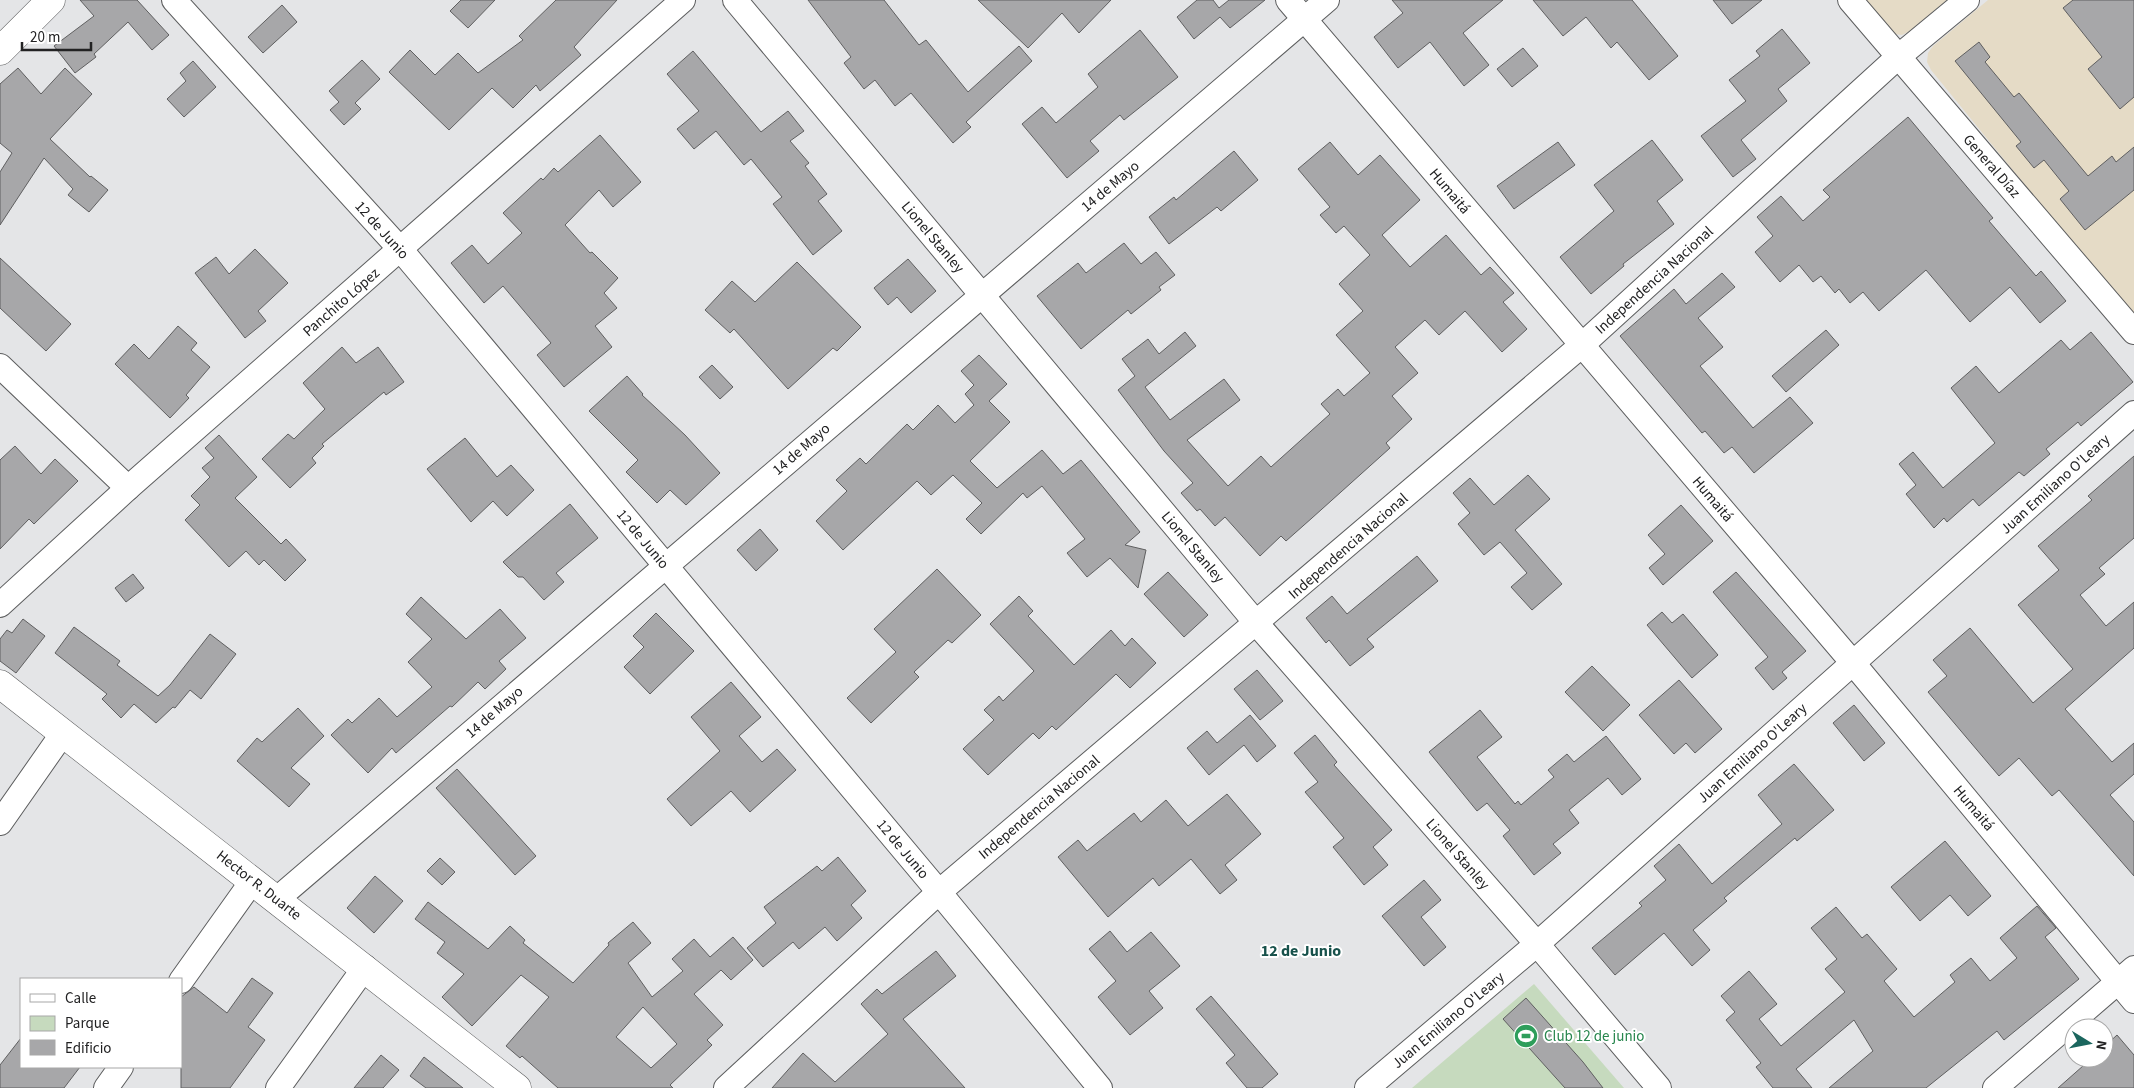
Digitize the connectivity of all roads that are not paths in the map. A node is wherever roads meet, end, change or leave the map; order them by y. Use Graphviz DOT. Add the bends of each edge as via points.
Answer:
graph roads {
  1 [pos="52,0"];
  2 [pos="174,0"];
  3 [pos="682,0"];
  4 [pos="735,0"];
  5 [pos="1288,0"];
  6 [pos="1327,0"];
  7 [pos="1850,0"];
  8 [pos="1967,0"];
  9 [pos="1305,20"];
  10 [pos="0,51"];
  11 [pos="1898,57"];
  12 [pos="401,250"];
  13 [pos="982,294"];
  14 [pos="2134,332"];
  15 [pos="1582,346"];
  16 [pos="0,366"];
  17 [pos="2134,413"];
  18 [pos="128,488"];
  19 [pos="665,566"];
  20 [pos="0,606"];
  21 [pos="1256,624"];
  22 [pos="1853,663"];
  23 [pos="0,684"];
  24 [pos="63,733"];
  25 [pos="0,823"];
  26 [pos="253,880"];
  27 [pos="939,892"];
  28 [pos="277,899"];
  29 [pos="1537,944"];
  30 [pos="365,967"];
  31 [pos="2126,975"];
  32 [pos="182,980"];
  33 [pos="2134,1000"];
  34 [pos="120,1068"];
  35 [pos="106,1088"];
  36 [pos="278,1088"];
  37 [pos="517,1088"];
  38 [pos="726,1088"];
  39 [pos="1100,1088"];
  40 [pos="1367,1088"];
  41 [pos="1659,1088"];
  42 [pos="1995,1088"];
  1 -- 10 [label="street"];
  2 -- 12 [label="street, 12 de Junio"];
  3 -- 12 [label="street, Panchito López"];
  4 -- 13 [label="street, Lionel Stanley"];
  5 -- 9 [label="street, Humaitá"];
  6 -- 9 [label="street, 14 de Mayo"];
  7 -- 11 [label="street, General Díaz"];
  8 -- 11 [label="street, Independencia Nacional"];
  9 -- 13 [label="street, 14 de Mayo"];
  9 -- 15 [label="street, Humaitá"];
  11 -- 14 [label="street, General Díaz"];
  11 -- 15 [label="street, Independencia Nacional"];
  12 -- 18 [label="street, Panchito López"];
  12 -- 19 [label="street, 12 de Junio"];
  13 -- 19 [label="street, 14 de Mayo"];
  13 -- 21 [label="street, Lionel Stanley"];
  15 -- 21 [label="street, Independencia Nacional"];
  15 -- 22 [label="street, Humaitá"];
  16 -- 18 [label="street"];
  17 -- 22 [label="street, Juan Emiliano O'Leary"];
  18 -- 20 [label="street, Panchito López"];
  19 -- 27 [label="street, 12 de Junio"];
  19 -- 28 [label="street, 14 de Mayo"];
  21 -- 27 [label="street, Independencia Nacional"];
  21 -- 29 [label="street, Lionel Stanley"];
  22 -- 29 [label="street, Juan Emiliano O'Leary"];
  22 -- 31 [label="street, Humaitá"];
  23 -- 24 [label="street, Hector R. Duarte"];
  24 -- 25 [label="street"];
  24 -- 26 [label="street, Hector R. Duarte"];
  26 -- 28 [label="street, Hector R. Duarte"];
  26 -- 32 [label="street"];
  27 -- 38 [label="street, Independencia Nacional"];
  27 -- 39 [label="street, 12 de Junio"];
  28 -- 30 [label="street, Hector R. Duarte"];
  29 -- 40 [label="street, Juan Emiliano O'Leary"];
  29 -- 41 [label="street, Lionel Stanley"];
  30 -- 36 [label="street"];
  30 -- 37 [label="street, Hector R. Duarte"];
  31 -- 33 [label="street, Humaitá"];
  31 -- 42 [label="street"];
  34 -- 35 [label="street"];
}
